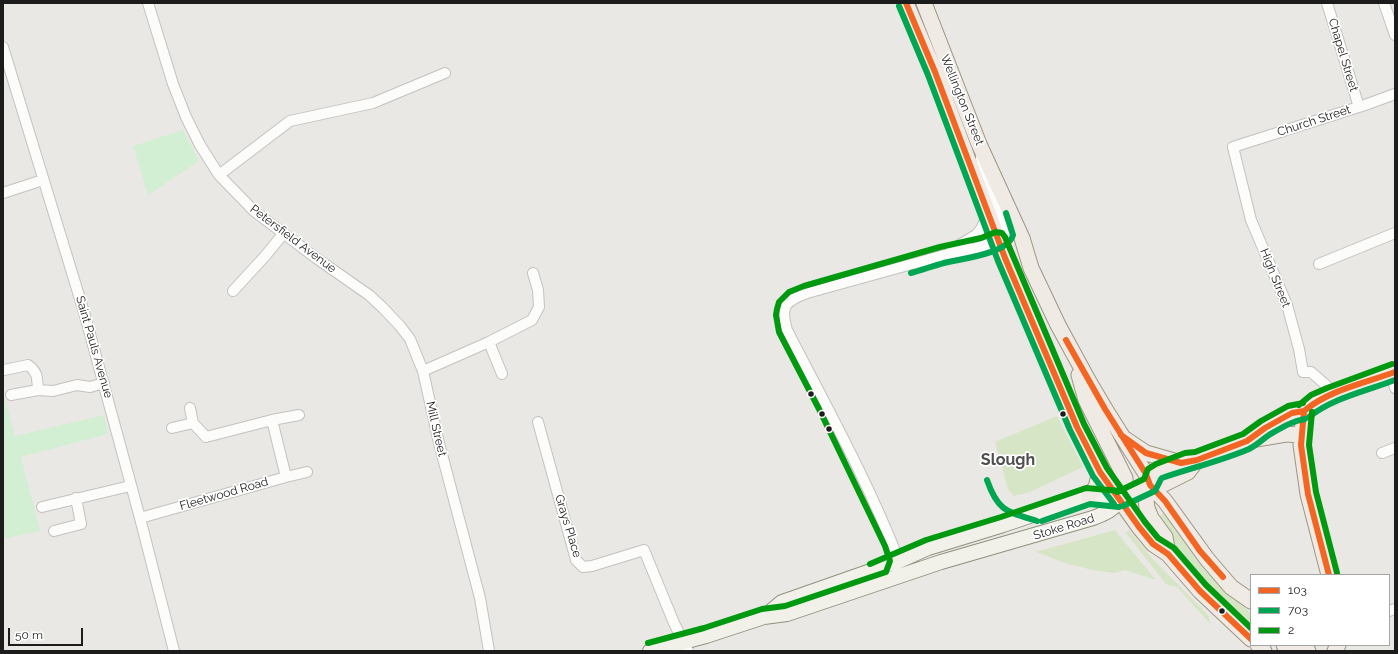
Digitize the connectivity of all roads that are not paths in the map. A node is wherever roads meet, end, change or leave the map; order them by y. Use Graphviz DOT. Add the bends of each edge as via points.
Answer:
graph roads {
  1 [pos="148,3"];
  2 [pos="906,3"];
  3 [pos="924,3"];
  4 [pos="1327,3"];
  5 [pos="1384,3"];
  6 [pos="1395,35"];
  7 [pos="3,47"];
  8 [pos="445,73"];
  9 [pos="1395,94"];
  10 [pos="1359,107"];
  11 [pos="979,144"];
  12 [pos="1233,147"];
  13 [pos="219,175"];
  14 [pos="43,180"];
  15 [pos="3,192"];
  16 [pos="988,214"];
  17 [pos="1395,233"];
  18 [pos="283,234"];
  19 [pos="998,240"];
  20 [pos="942,255"];
  21 [pos="1319,264"];
  22 [pos="533,274"];
  23 [pos="233,291"];
  24 [pos="489,342"];
  25 [pos="1073,353"];
  26 [pos="4,370"];
  27 [pos="423,371"];
  28 [pos="1393,372"];
  29 [pos="502,374"];
  30 [pos="104,383"];
  31 [pos="1395,388"];
  32 [pos="38,390"];
  33 [pos="1335,393"];
  34 [pos="11,395"];
  35 [pos="190,408"];
  36 [pos="1304,411"];
  37 [pos="299,415"];
  38 [pos="272,420"];
  39 [pos="538,422"];
  40 [pos="193,423"];
  41 [pos="172,428"];
  42 [pos="1302,435"];
  43 [pos="1121,436"];
  44 [pos="1247,441"];
  45 [pos="1395,448"];
  46 [pos="1382,453"];
  47 [pos="1197,460"];
  48 [pos="1181,463"];
  49 [pos="307,472"];
  50 [pos="1100,472"];
  51 [pos="286,477"];
  52 [pos="1150,485"];
  53 [pos="130,486"];
  54 [pos="1089,496"];
  55 [pos="76,498"];
  56 [pos="1120,499"];
  57 [pos="42,507"];
  58 [pos="140,518"];
  59 [pos="54,531"];
  60 [pos="1168,554"];
  61 [pos="899,561"];
  62 [pos="1329,574"];
  63 [pos="889,579"];
  64 [pos="1232,588"];
  65 [pos="1250,600"];
  66 [pos="784,608"];
  67 [pos="1250,608"];
  68 [pos="1250,637"];
  69 [pos="686,646"];
  70 [pos="174,651"];
  71 [pos="489,651"];
  72 [pos="650,651"];
  1 -- 13 [label="street, Petersfield Avenue" via="186,117"];
  2 -- 16 [label="main road, Wellington Street" via="935,72"];
  3 -- 11 [label="main road, Wellington Street"];
  4 -- 10 [label="street, Chapel Street"];
  5 -- 6 [label="street"];
  7 -- 14 [label="street, Saint Pauls Avenue"];
  8 -- 13 [label="street" via="373,103 290,121"];
  9 -- 10 [label="street, Church Street"];
  10 -- 12 [label="street, Church Street"];
  11 -- 19 [label="street" via="982,168 1005,235"];
  11 -- 25 [label="main road, Wellington Street" via="1022,238 1031,268"];
  12 -- 33 [label="street, High Street" via="1251,220 1287,305 1303,372 1311,372"];
  13 -- 18 [label="street, Petersfield Avenue" via="254,211"];
  14 -- 15 [label="street"];
  14 -- 30 [label="street, Saint Pauls Avenue"];
  16 -- 19 [label="main road, Wellington Street"];
  16 -- 20 [label="street" via="976,235"];
  17 -- 21 [label="street"];
  18 -- 23 [label="street"];
  18 -- 27 [label="street, Petersfield Avenue" via="369,295 383,308 410,340"];
  19 -- 20 [label="street"];
  19 -- 50 [label="main road, Wellington Street" via="1077,427"];
  20 -- 61 [label="street" via="807,293 789,301 784,310 787,330 861,477"];
  22 -- 24 [label="street" via="538,290 538,307 532,320"];
  24 -- 27 [label="street"];
  24 -- 29 [label="street"];
  25 -- 43 [label="main road, Wellington Street"];
  25 -- 56 [label="main road" via="1086,400 1126,478"];
  26 -- 32 [label="street" via="28,365 34,369"];
  27 -- 71 [label="street, Mill Street" via="439,443 480,598"];
  28 -- 31 [label="street"];
  28 -- 33 [label="main road"];
  30 -- 32 [label="street" via="90,387 77,385 53,391"];
  30 -- 53 [label="street, Saint Pauls Avenue"];
  32 -- 34 [label="street"];
  33 -- 36 [label="main road" via="1315,402"];
  35 -- 40 [label="street"];
  36 -- 42 [label="main road"];
  36 -- 44 [label="main road" via="1292,413"];
  37 -- 38 [label="street"];
  38 -- 40 [label="street" via="206,437"];
  38 -- 51 [label="street"];
  39 -- 69 [label="street, Grays Place" via="576,560 583,567 592,566 644,550"];
  40 -- 41 [label="street"];
  42 -- 44 [label="main road" via="1286,434"];
  42 -- 62 [label="main road" via="1301,445 1308,494"];
  43 -- 48 [label="main road" via="1146,453"];
  43 -- 52 [label="main road, Wellington Street" via="1146,474"];
  44 -- 47 [label="main road"];
  45 -- 46 [label="street"];
  47 -- 48 [label="main road"];
  47 -- 52 [label="main road" via="1188,472 1162,485"];
  48 -- 52 [label="main road" via="1154,474"];
  49 -- 51 [label="street, Fleetwood Road"];
  50 -- 54 [label="main road" via="1096,487"];
  50 -- 56 [label="main road, Wellington Street"];
  51 -- 58 [label="street, Fleetwood Road"];
  52 -- 56 [label="main road"];
  52 -- 60 [label="main road" via="1146,500 1147,508 1165,538"];
  52 -- 64 [label="main road, Wellington Street"];
  53 -- 55 [label="street"];
  53 -- 58 [label="street, Saint Pauls Avenue"];
  54 -- 56 [label="main road, Stoke Road"];
  54 -- 61 [label="main road, Stoke Road" via="928,548"];
  55 -- 57 [label="street"];
  55 -- 59 [label="street" via="81,524"];
  56 -- 60 [label="main road, Wellington Street" via="1153,544"];
  56 -- 63 [label="main road, Stoke Road" via="1110,511 1093,518"];
  58 -- 70 [label="street, Saint Pauls Avenue"];
  60 -- 68 [label="main road, Wellington Street" via="1200,591"];
  61 -- 63 [label="street"];
  61 -- 66 [label="main road, Stoke Road"];
  63 -- 66 [label="main road, Stoke Road"];
  64 -- 65 [label="main road, Wellington Street"];
  64 -- 67 [label="main road"];
  66 -- 69 [label="main road, Stoke Road" via="706,636"];
  69 -- 72 [label="main road, Stoke Road"];
}
